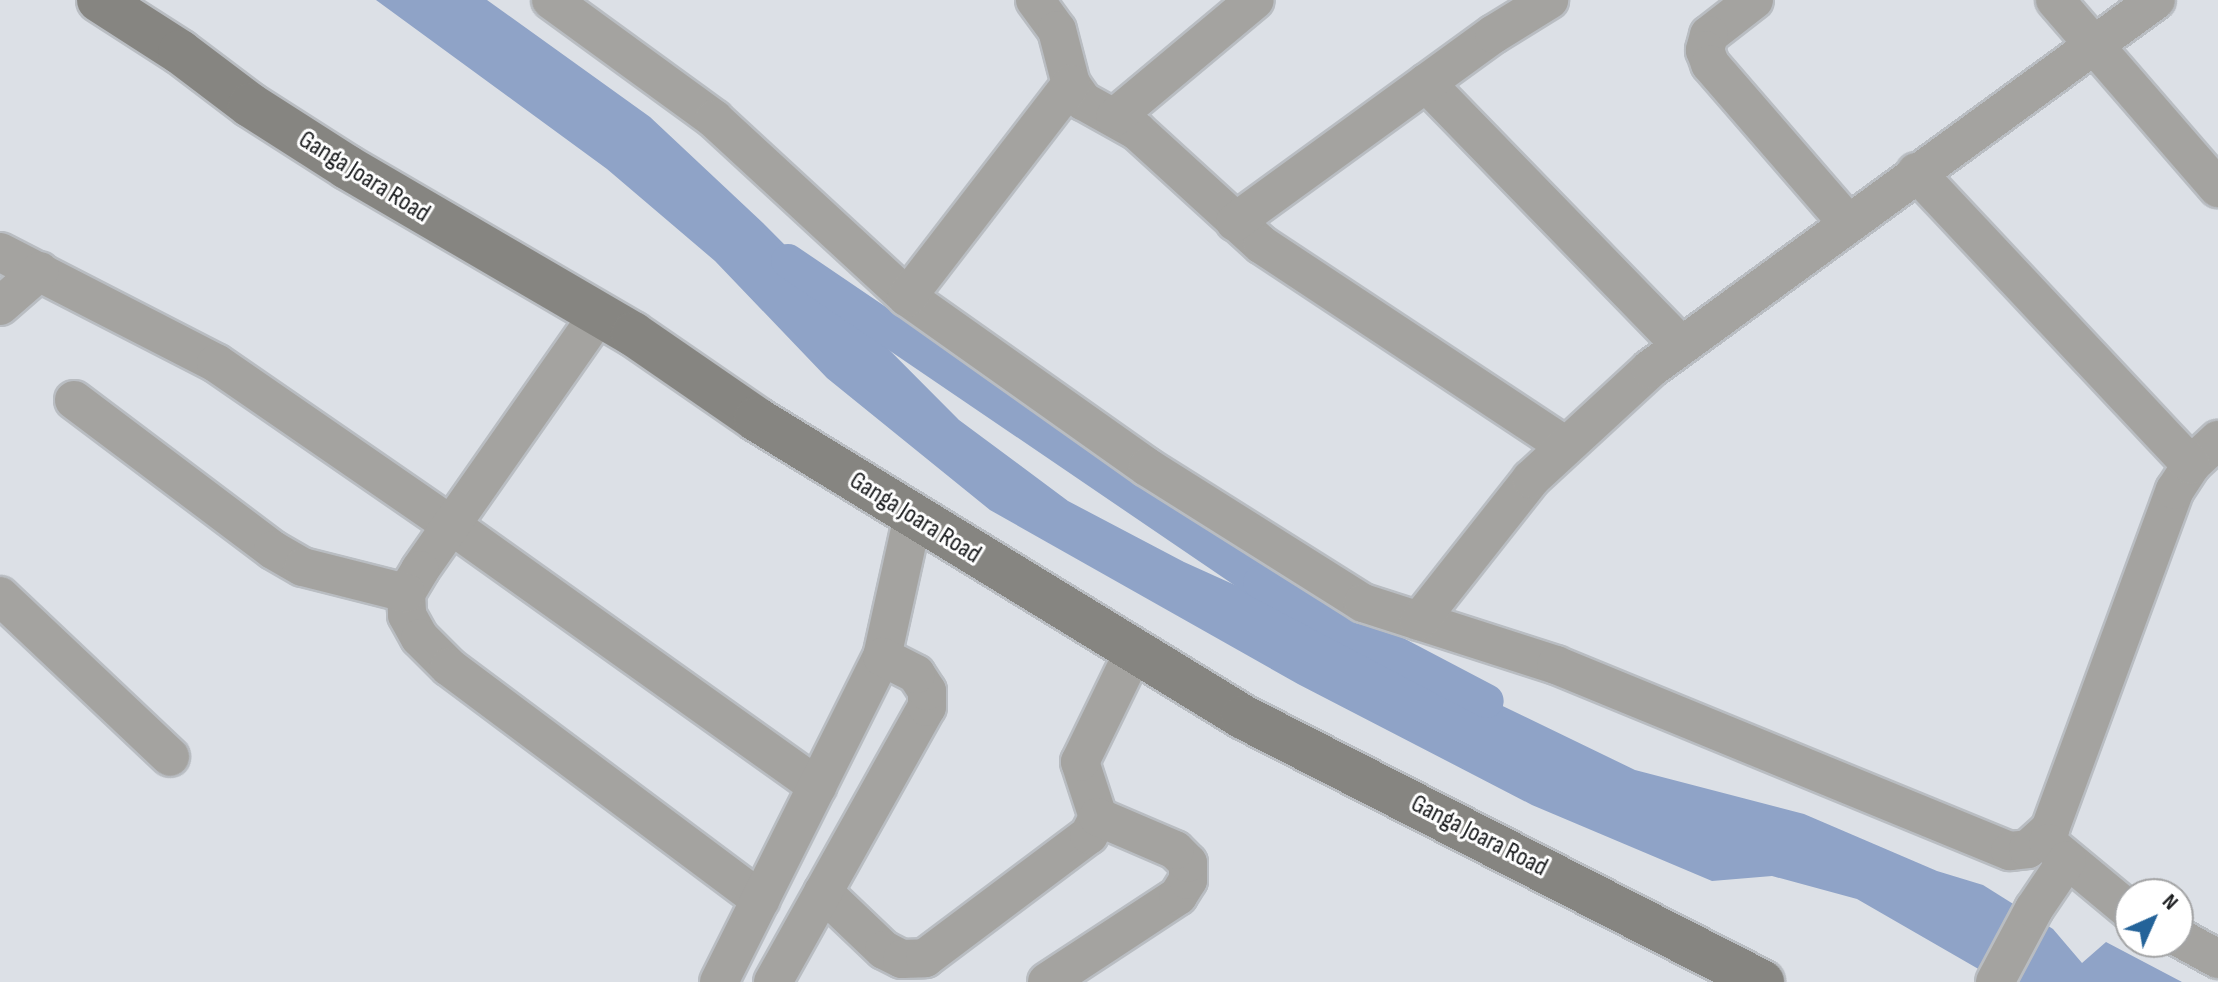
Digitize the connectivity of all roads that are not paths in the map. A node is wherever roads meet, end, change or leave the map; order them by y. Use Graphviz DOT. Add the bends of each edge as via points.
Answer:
graph roads {
  1 [pos="99,0"];
  2 [pos="1035,0"];
  3 [pos="1255,0"];
  4 [pos="1549,0"];
  5 [pos="1754,0"];
  6 [pos="2055,0"];
  7 [pos="2156,0"];
  8 [pos="565,4"];
  9 [pos="2094,45"];
  10 [pos="1426,83"];
  11 [pos="1071,84"];
  12 [pos="1115,117"];
  13 [pos="1916,172"];
  14 [pos="2218,188"];
  15 [pos="1235,222"];
  16 [pos="1847,222"];
  17 [pos="0,252"];
  18 [pos="40,271"];
  19 [pos="907,297"];
  20 [pos="0,306"];
  21 [pos="599,314"];
  22 [pos="1680,344"];
  23 [pos="74,400"];
  24 [pos="1566,446"];
  25 [pos="2204,452"];
  26 [pos="913,516"];
  27 [pos="451,525"];
  28 [pos="406,593"];
  29 [pos="0,596"];
  30 [pos="1419,621"];
  31 [pos="1135,649"];
  32 [pos="882,657"];
  33 [pos="170,757"];
  34 [pos="817,786"];
  35 [pos="1098,817"];
  36 [pos="2055,849"];
  37 [pos="823,892"];
  38 [pos="2114,898"];
  39 [pos="761,900"];
  40 [pos="2194,945"];
  41 [pos="2218,958"];
  42 [pos="907,971"];
  43 [pos="719,982"];
  44 [pos="773,982"];
  45 [pos="1047,982"];
  46 [pos="1762,982"];
  47 [pos="1995,982"];
  1 -- 21 [label="main road, Ganga Joara Road" via="347,167"];
  2 -- 11 [label="street" via="1057,30"];
  3 -- 12 [label="street"];
  4 -- 10 [label="street"];
  5 -- 16 [label="street" via="1709,35 1705,50 1710,64"];
  6 -- 9 [label="street"];
  7 -- 9 [label="street"];
  8 -- 19 [label="street" via="714,119"];
  9 -- 13 [label="street"];
  9 -- 14 [label="street"];
  10 -- 15 [label="street"];
  10 -- 22 [label="street"];
  11 -- 12 [label="street" via="1083,101"];
  11 -- 19 [label="street"];
  12 -- 15 [label="street"];
  13 -- 16 [label="street"];
  13 -- 25 [label="street"];
  15 -- 24 [label="street"];
  16 -- 22 [label="street"];
  17 -- 18 [label="street"];
  18 -- 20 [label="street"];
  18 -- 27 [label="street" via="216,363"];
  19 -- 30 [label="street" via="1147,467 1363,603"];
  21 -- 26 [label="main road, Ganga Joara Road"];
  21 -- 27 [label="street"];
  22 -- 24 [label="street"];
  23 -- 28 [label="street" via="273,550 303,567"];
  24 -- 30 [label="street" via="1531,479"];
  25 -- 36 [label="street" via="2175,490 2050,829"];
  26 -- 31 [label="main road, Ganga Joara Road"];
  26 -- 32 [label="street"];
  27 -- 28 [label="street"];
  27 -- 34 [label="street"];
  28 -- 39 [label="street" via="413,626 449,667"];
  29 -- 33 [label="street"];
  30 -- 36 [label="street" via="1556,665 2010,851"];
  31 -- 35 [label="street" via="1080,762"];
  31 -- 46 [label="main road, Ganga Joara Road" via="1243,717"];
  32 -- 34 [label="street"];
  32 -- 37 [label="street" via="916,674 927,691 927,707"];
  34 -- 39 [label="street"];
  35 -- 42 [label="street" via="1089,835"];
  35 -- 45 [label="street" via="1175,850 1188,863 1188,880 1178,896"];
  36 -- 38 [label="street"];
  36 -- 47 [label="street" via="2034,909"];
  37 -- 42 [label="street"];
  37 -- 44 [label="street"];
  39 -- 43 [label="street"];
  40 -- 41 [label="street"];
}
